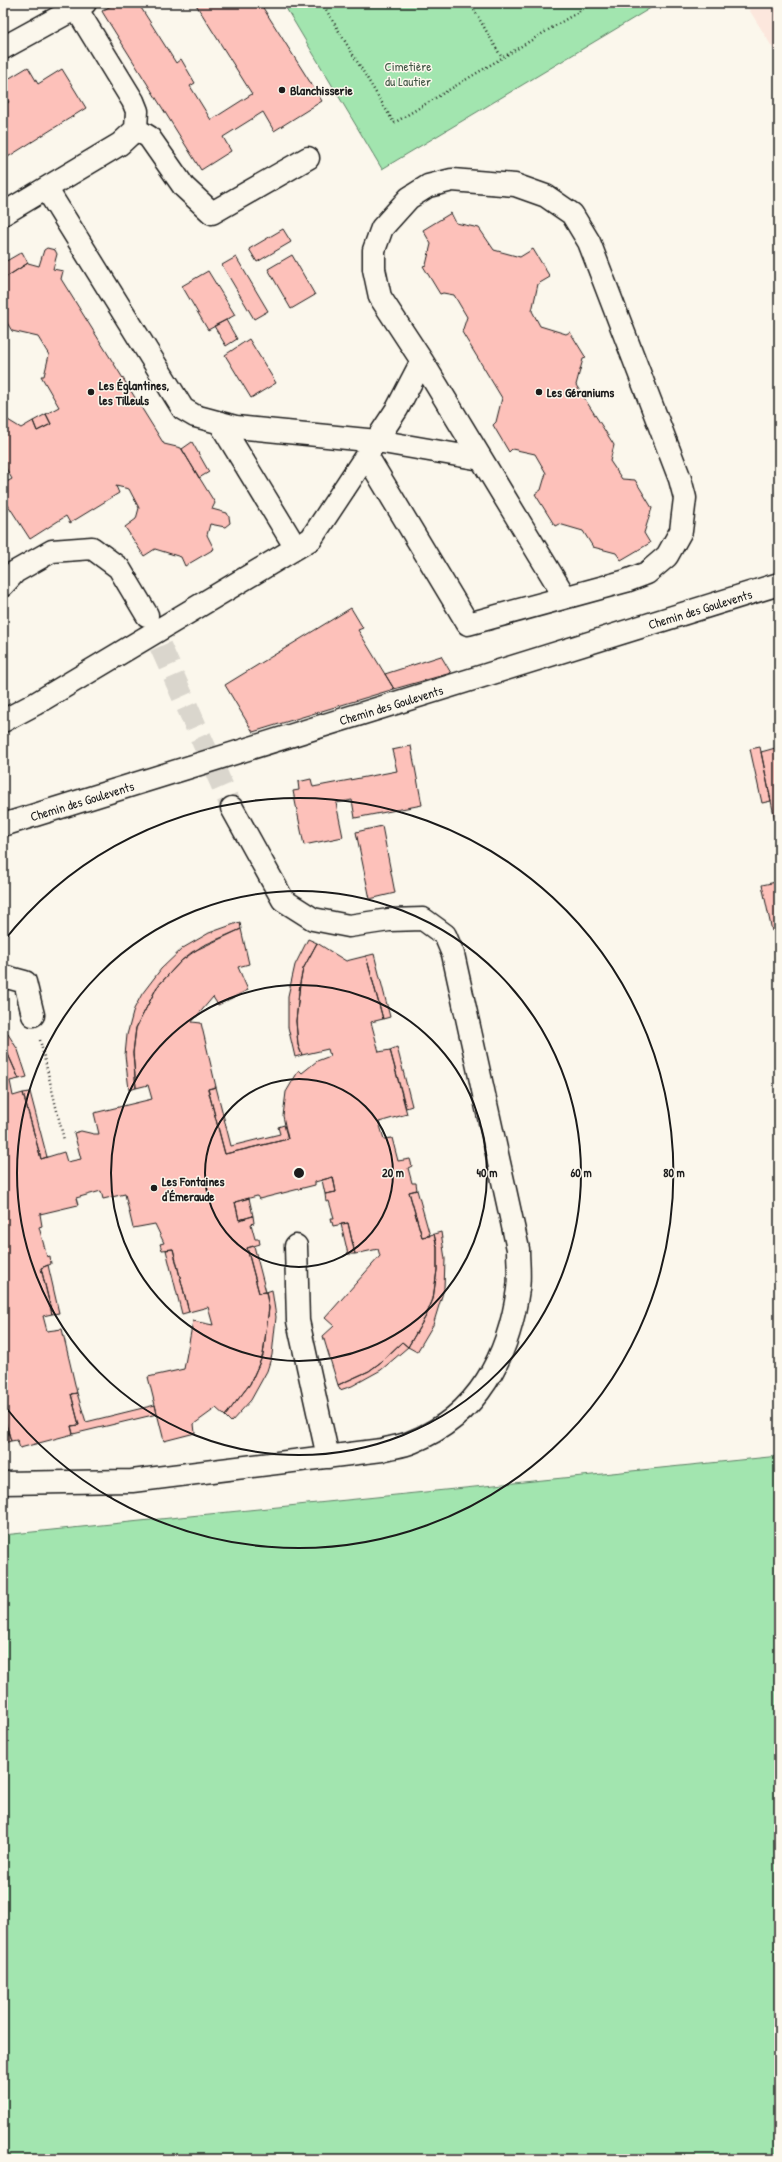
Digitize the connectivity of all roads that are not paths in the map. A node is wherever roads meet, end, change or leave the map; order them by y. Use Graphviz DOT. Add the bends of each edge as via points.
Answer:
graph roads {
  1 [pos="81,5"];
  2 [pos="3,48"];
  3 [pos="136,129"];
  4 [pos="308,158"];
  5 [pos="46,188"];
  6 [pos="3,214"];
  7 [pos="422,361"];
  8 [pos="220,423"];
  9 [pos="372,449"];
  10 [pos="481,459"];
  11 [pos="296,548"];
  12 [pos="779,584"];
  13 [pos="3,585"];
  14 [pos="565,597"];
  15 [pos="147,615"];
  16 [pos="3,721"];
  17 [pos="232,808"];
  18 [pos="3,825"];
  19 [pos="3,976"];
  20 [pos="33,1015"];
  21 [pos="296,1246"];
  22 [pos="328,1457"];
  23 [pos="3,1483"];
  1 -- 2 [label="street"];
  1 -- 3 [label="street" via="133,101 137,111"];
  3 -- 4 [label="street" via="149,137 184,187 212,213"];
  3 -- 5 [label="street" via="120,144"];
  5 -- 6 [label="street"];
  5 -- 8 [label="street" via="183,409 195,416"];
  7 -- 9 [label="street"];
  7 -- 10 [label="street"];
  7 -- 14 [label="street" via="380,297 374,269 374,250 382,228 408,198 428,186 452,180 478,181 515,185 546,196 572,214 589,242 685,498 681,530 667,556 647,573"];
  8 -- 9 [label="street"];
  8 -- 11 [label="street"];
  9 -- 10 [label="street"];
  9 -- 11 [label="street" via="311,539"];
  9 -- 14 [label="street" via="468,624"];
  10 -- 14 [label="street"];
  11 -- 16 [label="street"];
  12 -- 18 [label="street, Chemin des Goulevents"];
  13 -- 15 [label="street" via="15,572 52,551 92,548 119,568"];
  17 -- 22 [label="street" via="283,900 313,919 349,926 389,920 423,919 445,934 453,954 518,1249 518,1288 510,1331 498,1365 472,1401 442,1426 412,1442 382,1450"];
  19 -- 20 [label="street" via="25,982"];
  21 -- 22 [label="street" via="298,1321"];
  22 -- 23 [label="street" via="132,1481"];
}
